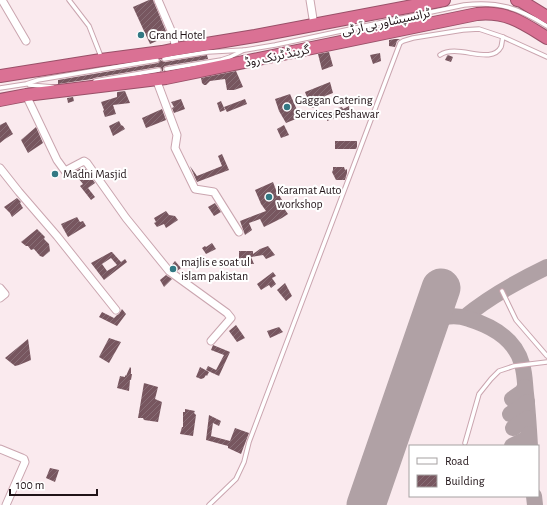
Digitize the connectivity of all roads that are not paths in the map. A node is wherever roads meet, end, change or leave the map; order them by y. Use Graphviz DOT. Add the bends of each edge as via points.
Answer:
graph roads {
  1 [pos="2,0"];
  2 [pos="69,0"];
  3 [pos="158,0"];
  4 [pos="310,0"];
  5 [pos="432,0"];
  6 [pos="444,0"];
  7 [pos="516,0"];
  8 [pos="368,15"];
  9 [pos="547,17"];
  10 [pos="314,25"];
  11 [pos="547,26"];
  12 [pos="503,37"];
  13 [pos="547,38"];
  14 [pos="26,41"];
  15 [pos="176,49"];
  16 [pos="245,50"];
  17 [pos="440,55"];
  18 [pos="547,57"];
  19 [pos="164,59"];
  20 [pos="101,60"];
  21 [pos="156,60"];
  22 [pos="166,69"];
  23 [pos="157,75"];
  24 [pos="0,76"];
  25 [pos="89,82"];
  26 [pos="60,86"];
  27 [pos="0,88"];
  28 [pos="23,90"];
  29 [pos="0,100"];
  30 [pos="0,168"];
  31 [pos="239,232"];
  32 [pos="0,288"];
  33 [pos="502,291"];
  34 [pos="0,298"];
  35 [pos="116,310"];
  36 [pos="211,341"];
  37 [pos="547,356"];
  38 [pos="547,362"];
  39 [pos="465,444"];
  40 [pos="0,449"];
  41 [pos="6,505"];
  42 [pos="209,505"];
  1 -- 14 [label="street"];
  2 -- 20 [label="lane" via="89,26"];
  3 -- 15 [label="street"];
  4 -- 10 [label="street"];
  5 -- 8 [label="street"];
  6 -- 8 [label="highway, گرینڈ ٹرنک روڈ"];
  7 -- 9 [label="highway"];
  8 -- 10 [label="highway, گرینڈ ٹرنک روڈ"];
  10 -- 15 [label="highway, گرینڈ ٹرنک روڈ"];
  11 -- 16 [label="lane, ٹرانسپشاور بی آر ٹی" via="513,8 474,4"];
  12 -- 17 [label="lane" via="498,50 487,55 454,50"];
  12 -- 18 [label="lane"];
  12 -- 42 [label="lane" via="479,29 413,38 400,43 249,442 244,462 236,479"];
  13 -- 23 [label="highway, گرینڈ ٹرنک روڈ" via="525,24 505,16 487,13 189,74"];
  15 -- 20 [label="highway, گرینڈ ٹرنک روڈ"];
  16 -- 19 [label="lane, ٹرانسپشاور بی آر ٹی" via="208,52"];
  16 -- 22 [label="lane, ٹرانسپشاور بی آر ٹی" via="220,60"];
  20 -- 24 [label="highway, گرینڈ ٹرنک روڈ"];
  21 -- 28 [label="lane" via="38,80"];
  23 -- 25 [label="lane"];
  23 -- 28 [label="highway, گرینڈ ٹرنک روڈ"];
  23 -- 31 [label="street" via="177,134 175,148 195,189 214,192"];
  26 -- 28 [label="lane"];
  27 -- 28 [label="lane"];
  28 -- 29 [label="highway, گرینڈ ٹرنک روڈ"];
  28 -- 36 [label="street" via="57,160 65,171 84,161 87,163 126,218 169,271 231,318"];
  30 -- 35 [label="street"];
  32 -- 34 [label="street" via="5,294"];
  33 -- 37 [label="lane" via="516,320"];
  38 -- 39 [label="lane" via="514,366 499,371 490,379 479,394"];
  40 -- 41 [label="street" via="24,459 25,462"];
}
